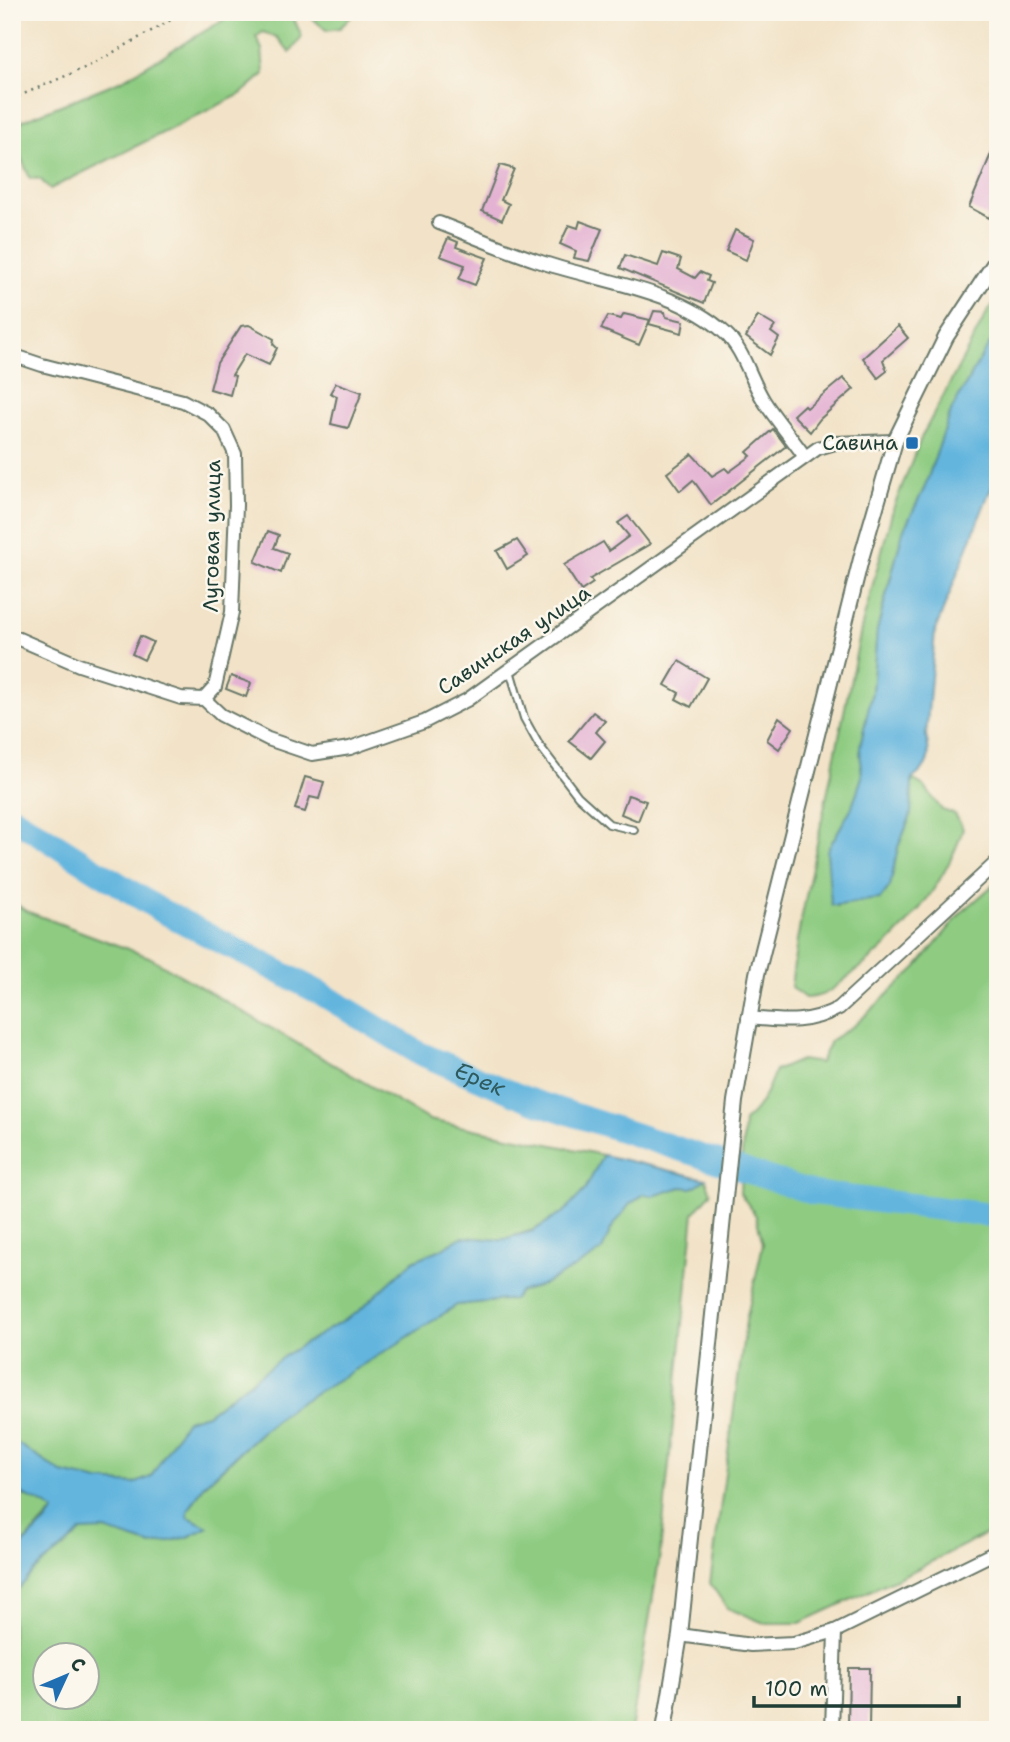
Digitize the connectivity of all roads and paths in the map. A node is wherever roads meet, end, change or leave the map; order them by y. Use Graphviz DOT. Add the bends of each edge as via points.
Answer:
graph roads {
  1 [pos="185,12"];
  2 [pos="12,99"];
  3 [pos="439,223"];
  4 [pos="998,258"];
  5 [pos="12,355"];
  6 [pos="895,441"];
  7 [pos="805,457"];
  8 [pos="12,636"];
  9 [pos="510,670"];
  10 [pos="204,699"];
  11 [pos="634,830"];
  12 [pos="998,861"];
  13 [pos="748,1017"];
  14 [pos="998,1551"];
  15 [pos="835,1631"];
  16 [pos="680,1635"];
  17 [pos="664,1730"];
  18 [pos="832,1730"];
  1 -- 2 [label="path" via="89,66"];
  3 -- 7 [label="street" via="537,261 678,303 706,320 738,348 765,403"];
  4 -- 6 [label="street" via="946,337"];
  5 -- 10 [label="street, Луговая улица" via="183,401 208,414 224,430 235,454 232,612 215,687"];
  6 -- 7 [label="street, Савинская улица" via="835,443"];
  6 -- 13 [label="street" via="862,555"];
  7 -- 9 [label="street, Савинская улица"];
  8 -- 10 [label="street" via="79,665 181,698"];
  9 -- 10 [label="street, Савинская улица" via="424,722 350,748 312,754 268,739 221,715"];
  9 -- 11 [label="lane" via="524,718 570,786 609,824"];
  12 -- 13 [label="street" via="839,1008 794,1022"];
  13 -- 16 [label="street" via="735,1101"];
  14 -- 15 [label="street"];
  15 -- 16 [label="street" via="794,1643 751,1645"];
  15 -- 18 [label="street"];
  16 -- 17 [label="street"];
}
